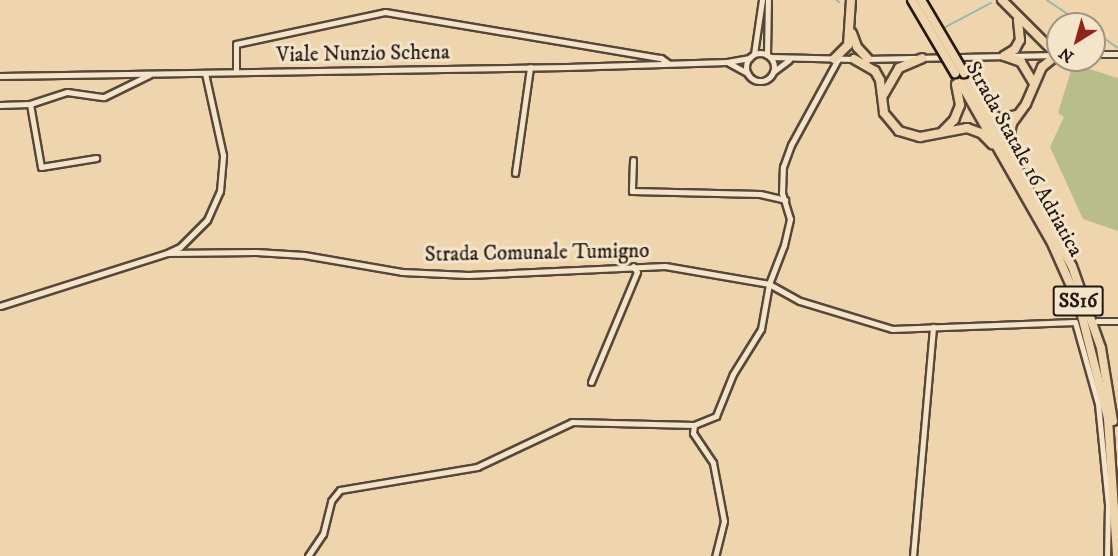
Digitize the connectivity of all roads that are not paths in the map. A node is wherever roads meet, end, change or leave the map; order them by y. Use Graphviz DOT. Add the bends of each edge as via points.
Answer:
graph roads {
  1 [pos="762,0"];
  2 [pos="768,0"];
  3 [pos="851,0"];
  4 [pos="912,0"];
  5 [pos="921,0"];
  6 [pos="1002,0"];
  7 [pos="1015,15"];
  8 [pos="851,32"];
  9 [pos="1046,44"];
  10 [pos="1046,55"];
  11 [pos="752,56"];
  12 [pos="769,56"];
  13 [pos="1004,56"];
  14 [pos="922,58"];
  15 [pos="836,59"];
  16 [pos="854,59"];
  17 [pos="868,59"];
  18 [pos="789,60"];
  19 [pos="727,62"];
  20 [pos="669,64"];
  21 [pos="1046,64"];
  22 [pos="530,67"];
  23 [pos="236,72"];
  24 [pos="773,72"];
  25 [pos="205,73"];
  26 [pos="957,73"];
  27 [pos="150,74"];
  28 [pos="748,74"];
  29 [pos="0,76"];
  30 [pos="1033,82"];
  31 [pos="974,92"];
  32 [pos="882,103"];
  33 [pos="30,104"];
  34 [pos="0,105"];
  35 [pos="1016,114"];
  36 [pos="943,131"];
  37 [pos="96,158"];
  38 [pos="633,160"];
  39 [pos="515,173"];
  40 [pos="1016,180"];
  41 [pos="1029,184"];
  42 [pos="784,200"];
  43 [pos="167,253"];
  44 [pos="633,266"];
  45 [pos="769,284"];
  46 [pos="0,306"];
  47 [pos="1097,321"];
  48 [pos="1118,321"];
  49 [pos="933,327"];
  50 [pos="591,382"];
  51 [pos="694,425"];
  52 [pos="1118,476"];
  53 [pos="308,556"];
  54 [pos="715,556"];
  55 [pos="913,556"];
  56 [pos="1107,556"];
  57 [pos="1117,556"];
  1 -- 11 [label="street" via="760,33"];
  2 -- 12 [label="street"];
  3 -- 8 [label="highway"];
  4 -- 26 [label="highway, Strada Statale 16 Adriatica / SS16, bridge"];
  5 -- 26 [label="highway, Strada Statale 16 Adriatica / SS16, bridge"];
  6 -- 7 [label="highway"];
  7 -- 9 [label="highway"];
  7 -- 13 [label="highway" via="1022,26 1020,40"];
  8 -- 15 [label="highway" via="848,45"];
  8 -- 17 [label="highway"];
  10 -- 13 [label="street"];
  11 -- 12 [label="street"];
  11 -- 19 [label="street, Viale Nunzio Schena"];
  11 -- 28 [label="street"];
  12 -- 18 [label="street"];
  12 -- 24 [label="street"];
  13 -- 14 [label="street"];
  13 -- 30 [label="highway" via="1021,62"];
  14 -- 17 [label="street"];
  14 -- 32 [label="highway" via="891,76"];
  15 -- 16 [label="street"];
  15 -- 18 [label="street"];
  15 -- 42 [label="street" via="791,145 783,167"];
  16 -- 17 [label="street"];
  16 -- 32 [label="highway" via="875,71"];
  18 -- 24 [label="street"];
  19 -- 20 [label="street, Viale Nunzio Schena"];
  19 -- 28 [label="street"];
  20 -- 22 [label="street, Viale Nunzio Schena"];
  20 -- 23 [label="street" via="661,58 385,12 236,44"];
  21 -- 30 [label="highway"];
  22 -- 23 [label="street, Viale Nunzio Schena"];
  22 -- 39 [label="street"];
  23 -- 25 [label="street, Viale Nunzio Schena"];
  24 -- 28 [label="street" via="760,81"];
  25 -- 27 [label="street, Viale Nunzio Schena"];
  25 -- 43 [label="street" via="223,155 220,191 207,220 180,247"];
  26 -- 31 [label="highway, Strada Statale 16 Adriatica / SS16"];
  26 -- 36 [label="highway" via="960,105 954,120"];
  26 -- 40 [label="highway, Strada Statale 16 Adriatica / SS16"];
  27 -- 29 [label="street, Viale Nunzio Schena"];
  27 -- 33 [label="street" via="104,97 67,92"];
  30 -- 35 [label="highway" via="1026,104"];
  31 -- 35 [label="highway" via="999,119"];
  31 -- 41 [label="highway, Strada Statale 16 Adriatica / SS16"];
  32 -- 36 [label="highway" via="890,122 908,136 920,138"];
  33 -- 34 [label="street"];
  33 -- 37 [label="street" via="41,168"];
  35 -- 41 [label="highway" via="1009,140"];
  36 -- 40 [label="highway" via="967,128 981,133"];
  38 -- 42 [label="street" via="632,190 760,194"];
  40 -- 57 [label="highway, Strada Statale 16 Adriatica / SS16" via="1071,282 1093,349 1112,457"];
  41 -- 52 [label="highway, Strada Statale 16 Adriatica / SS16" via="1072,266 1101,348"];
  42 -- 45 [label="street" via="790,219"];
  43 -- 44 [label="street, Strada Comunale Tumigno" via="304,255 402,272 468,275 550,274"];
  43 -- 46 [label="street, Strada Comunale Tumigno"];
  44 -- 45 [label="street, Strada Comunale Tumigno" via="665,266"];
  44 -- 50 [label="street" via="636,272"];
  45 -- 49 [label="street, Strada Comunale Tumigno" via="800,301 892,329"];
  45 -- 51 [label="street" via="760,329 733,374 721,411"];
  47 -- 48 [label="street"];
  49 -- 55 [label="street"];
  49 -- 56 [label="street, Strada Comunale Tumigno" via="1075,322 1098,404 1108,505"];
  51 -- 53 [label="street" via="572,422 477,467 340,490 331,501 323,534"];
  51 -- 54 [label="street" via="693,433 713,463 724,521"];
}
